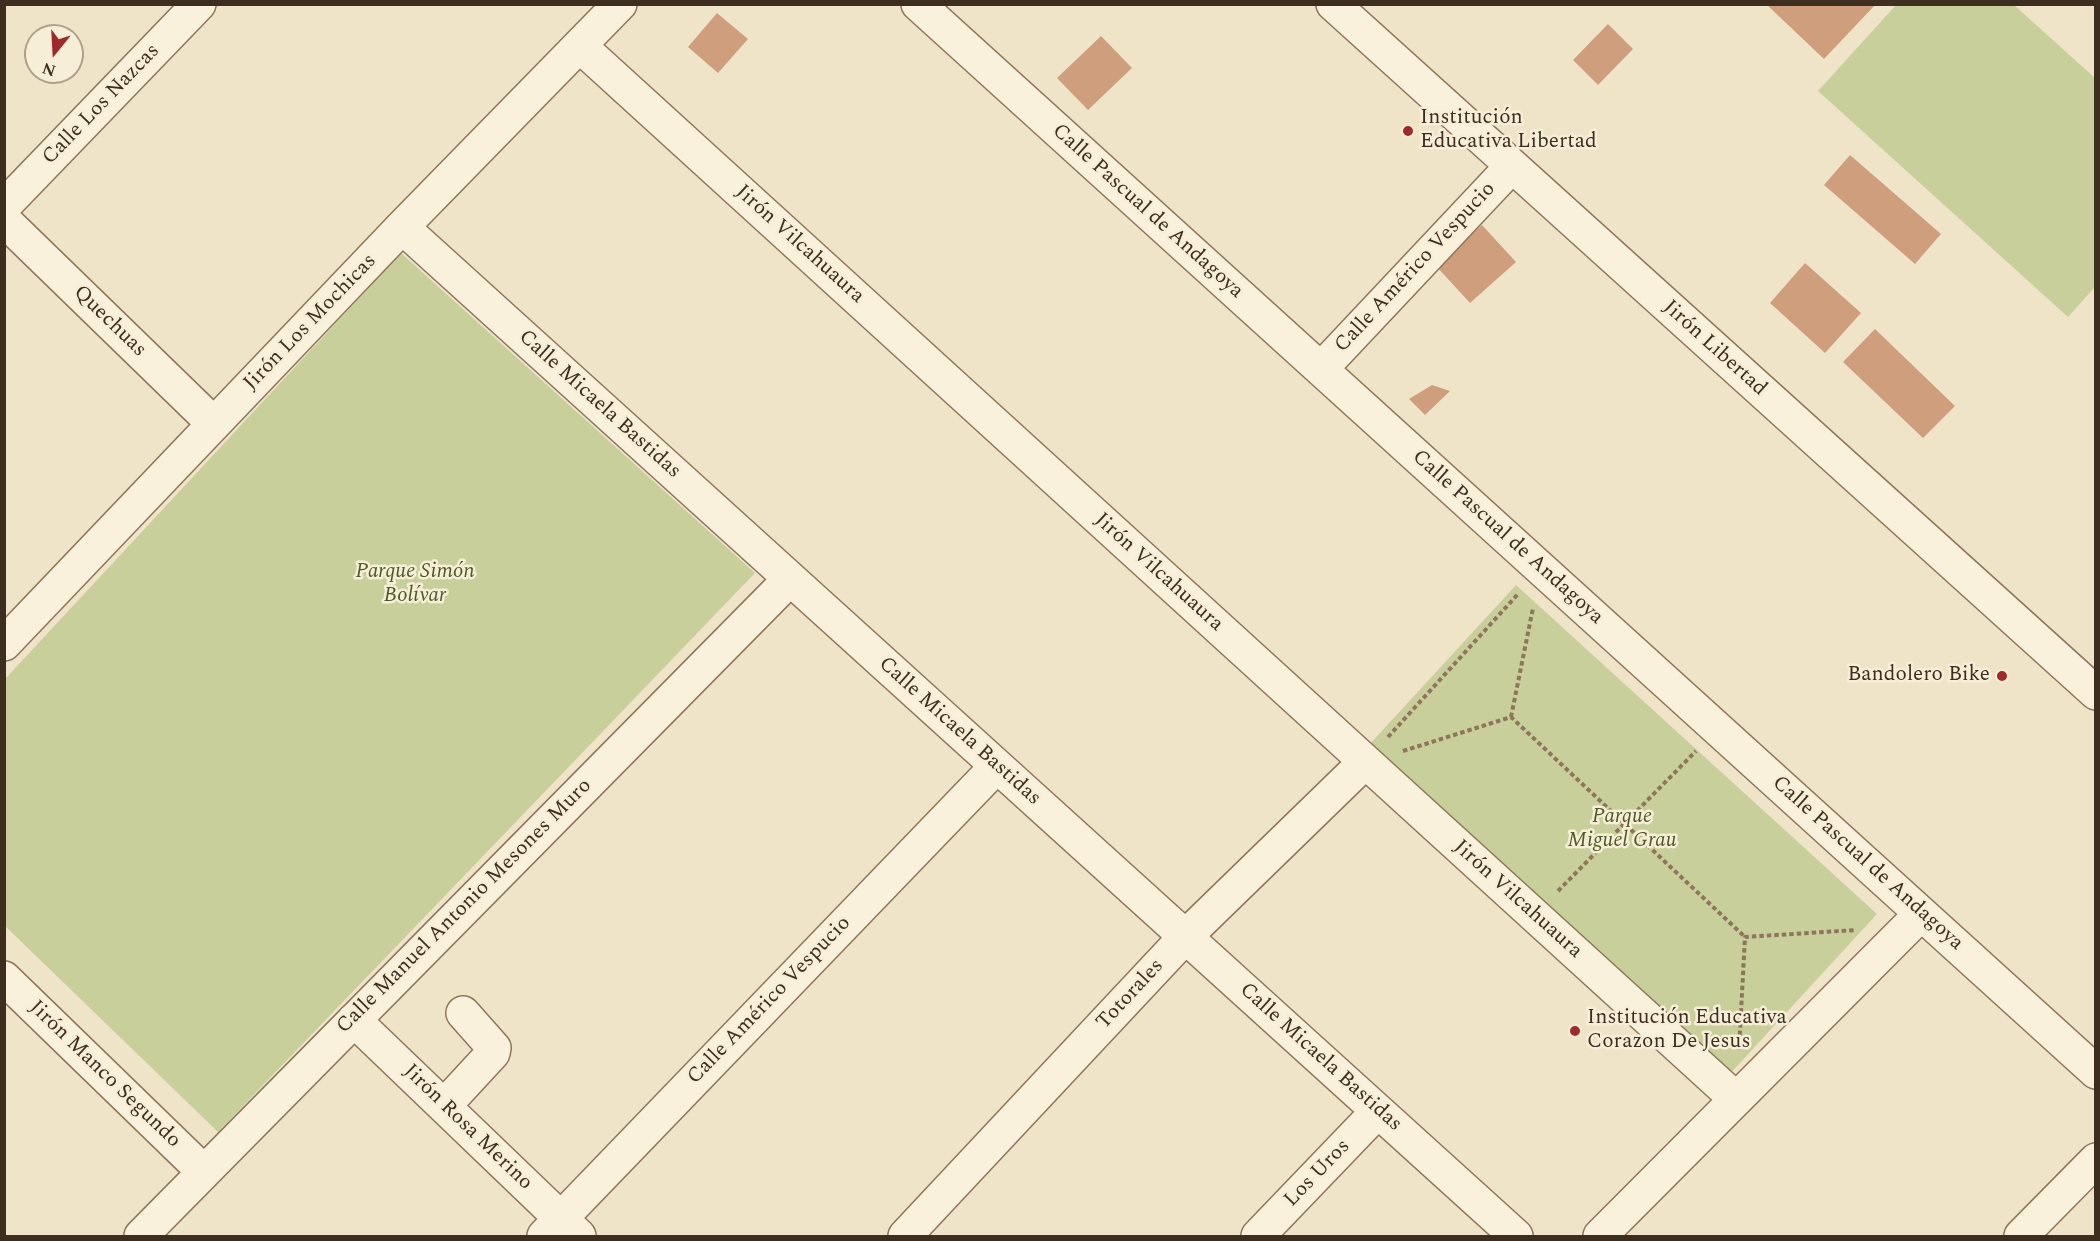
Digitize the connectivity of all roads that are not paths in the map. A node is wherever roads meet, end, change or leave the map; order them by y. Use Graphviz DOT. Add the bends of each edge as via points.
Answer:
graph roads {
  1 [pos="199,4"];
  2 [pos="620,4"];
  3 [pos="918,4"];
  4 [pos="1333,4"];
  5 [pos="580,46"];
  6 [pos="1512,166"];
  7 [pos="4,206"];
  8 [pos="4,219"];
  9 [pos="402,227"];
  10 [pos="1321,369"];
  11 [pos="214,424"];
  12 [pos="790,579"];
  13 [pos="4,644"];
  14 [pos="2096,693"];
  15 [pos="1365,762"];
  16 [pos="997,766"];
  17 [pos="1914,920"];
  18 [pos="1186,936"];
  19 [pos="4,978"];
  20 [pos="463,1013"];
  21 [pos="354,1020"];
  22 [pos="2096,1072"];
  23 [pos="1736,1099"];
  24 [pos="444,1106"];
  25 [pos="1378,1111"];
  26 [pos="2096,1160"];
  27 [pos="204,1172"];
  28 [pos="561,1231"];
  29 [pos="141,1236"];
  30 [pos="905,1236"];
  31 [pos="1258,1236"];
  32 [pos="1516,1236"];
  33 [pos="1600,1236"];
  34 [pos="2020,1236"];
  1 -- 7 [label="street, Calle Los Nazcas"];
  2 -- 5 [label="street, Jirón Los Mochicas"];
  3 -- 10 [label="street, Calle Pascual de Andagoya"];
  4 -- 6 [label="street, Jirón Libertad"];
  5 -- 9 [label="street, Jirón Los Mochicas"];
  5 -- 15 [label="street, Jirón Vilcahuaura"];
  6 -- 10 [label="street, Calle Américo Vespucio"];
  6 -- 14 [label="street, Jirón Libertad"];
  8 -- 11 [label="street, Quechuas"];
  9 -- 11 [label="street, Jirón Los Mochicas"];
  9 -- 12 [label="street, Calle Micaela Bastidas"];
  10 -- 17 [label="street, Calle Pascual de Andagoya" via="1718,729"];
  11 -- 13 [label="street, Jirón Los Mochicas"];
  12 -- 16 [label="street, Calle Micaela Bastidas"];
  12 -- 21 [label="street, Calle Manuel Antonio Mesones Muro"];
  15 -- 18 [label="street, Totorales"];
  15 -- 23 [label="street, Jirón Vilcahuaura"];
  16 -- 18 [label="street, Calle Micaela Bastidas"];
  16 -- 28 [label="street, Calle Américo Vespucio"];
  17 -- 22 [label="street, Calle Pascual de Andagoya"];
  17 -- 23 [label="street"];
  18 -- 25 [label="street, Calle Micaela Bastidas"];
  18 -- 30 [label="street, Totorales"];
  19 -- 27 [label="street, Jirón Manco Segundo"];
  20 -- 24 [label="street" via="494,1048 493,1053"];
  21 -- 24 [label="street, Jirón Rosa Merino"];
  21 -- 27 [label="street, Calle Manuel Antonio Mesones Muro"];
  23 -- 33 [label="street"];
  24 -- 28 [label="street, Jirón Rosa Merino"];
  25 -- 31 [label="street, Los Uros"];
  25 -- 32 [label="street, Calle Micaela Bastidas"];
  26 -- 34 [label="street"];
  27 -- 29 [label="street, Calle Manuel Antonio Mesones Muro"];
}
